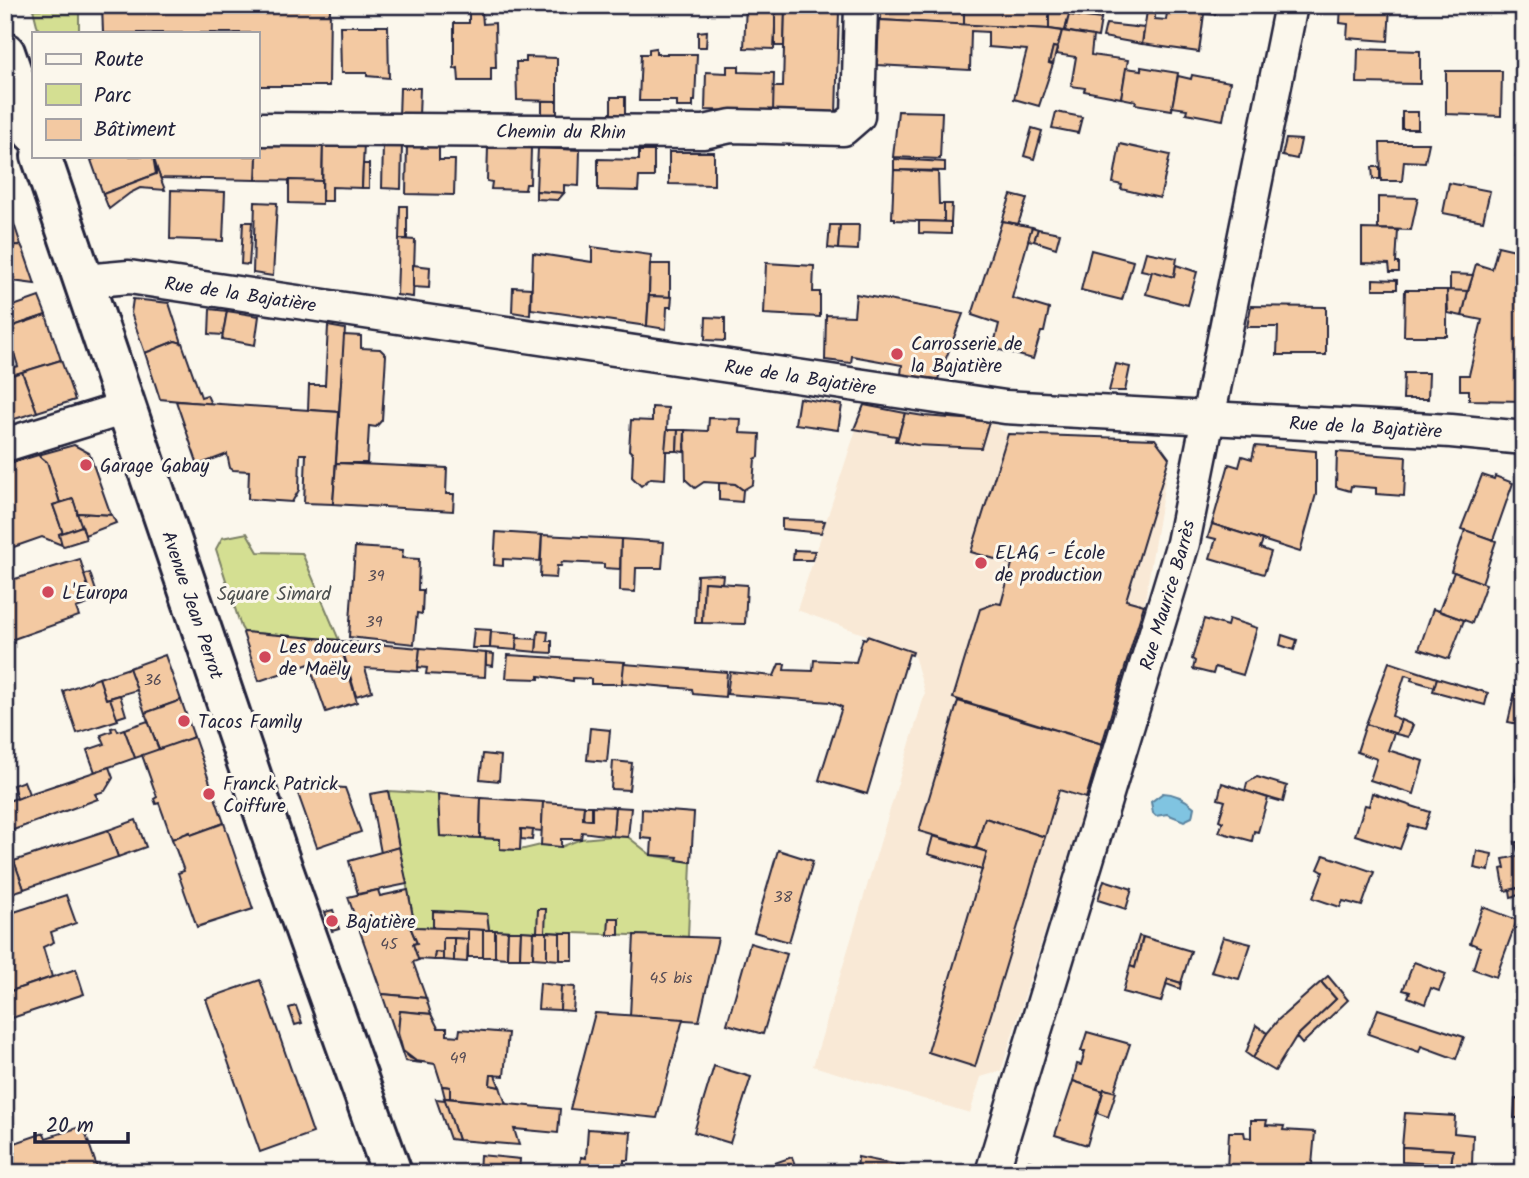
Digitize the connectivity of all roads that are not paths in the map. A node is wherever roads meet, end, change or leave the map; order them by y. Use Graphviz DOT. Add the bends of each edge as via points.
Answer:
graph roads {
  1 [pos="861,5"];
  2 [pos="1292,5"];
  3 [pos="5,52"];
  4 [pos="32,128"];
  5 [pos="259,129"];
  6 [pos="42,158"];
  7 [pos="84,281"];
  8 [pos="125,408"];
  9 [pos="1207,419"];
  10 [pos="1524,438"];
  11 [pos="5,444"];
  12 [pos="392,1173"];
  13 [pos="992,1173"];
  1 -- 5 [label="street, Chemin du Rhin" via="858,116 843,129"];
  2 -- 9 [label="street, Rue Maurice Barrès"];
  3 -- 4 [label="main road, Avenue Jean Perrot"];
  6 -- 7 [label="main road, Avenue Jean Perrot"];
  7 -- 8 [label="main road, Avenue Jean Perrot"];
  7 -- 9 [label="street, Rue de la Bajatière" via="129,277 1005,407"];
  8 -- 11 [label="street"];
  8 -- 12 [label="main road, Avenue Jean Perrot"];
  9 -- 10 [label="street, Rue de la Bajatière"];
  9 -- 13 [label="street, Rue Maurice Barrès" via="1183,543"];
}
